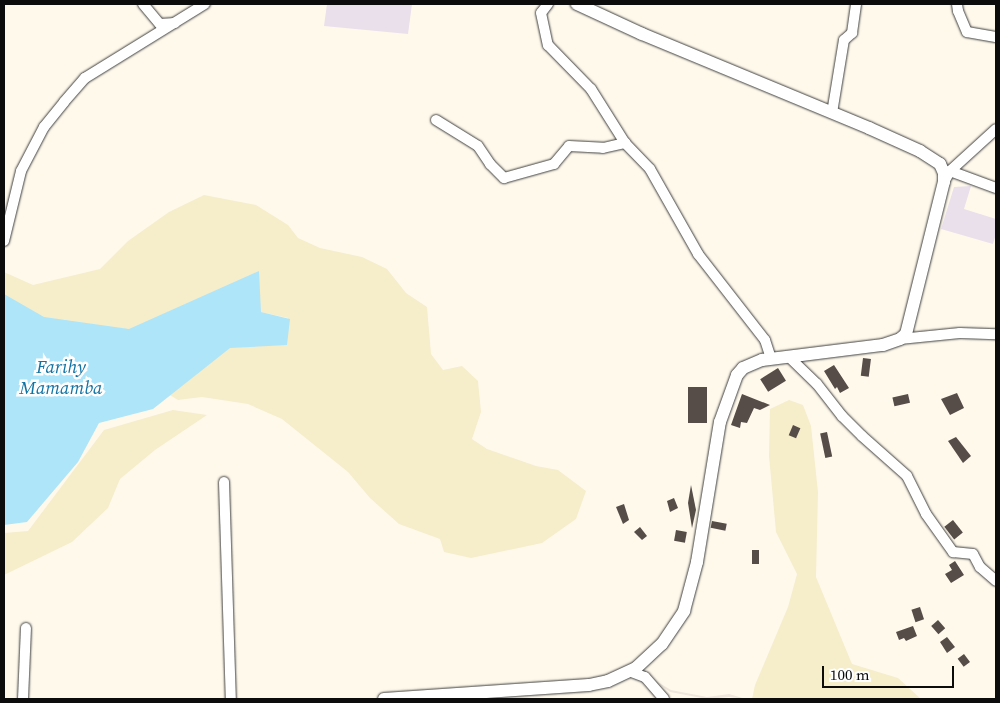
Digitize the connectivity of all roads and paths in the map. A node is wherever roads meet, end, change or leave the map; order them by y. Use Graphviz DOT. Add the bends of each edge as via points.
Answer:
graph roads {
  1 [pos="143,4"];
  2 [pos="205,4"];
  3 [pos="548,4"];
  4 [pos="856,4"];
  5 [pos="957,4"];
  6 [pos="584,5"];
  7 [pos="176,23"];
  8 [pos="996,37"];
  9 [pos="832,113"];
  10 [pos="436,120"];
  11 [pos="996,129"];
  12 [pos="625,143"];
  13 [pos="947,177"];
  14 [pos="996,188"];
  15 [pos="4,241"];
  16 [pos="996,334"];
  17 [pos="900,339"];
  18 [pos="788,356"];
  19 [pos="771,359"];
  20 [pos="224,482"];
  21 [pos="996,581"];
  22 [pos="26,628"];
  23 [pos="629,671"];
  24 [pos="509,695"];
  25 [pos="467,696"];
  26 [pos="23,699"];
  27 [pos="231,699"];
  28 [pos="384,699"];
  29 [pos="664,699"];
  1 -- 7 [label="street" via="160,24"];
  2 -- 7 [label="street"];
  3 -- 12 [label="street" via="541,12 548,45 591,89"];
  4 -- 9 [label="street" via="852,33 844,40"];
  5 -- 8 [label="street" via="967,32"];
  6 -- 9 [label="street"];
  7 -- 15 [label="street" via="85,78 44,127 21,170"];
  9 -- 13 [label="street" via="920,151 940,164"];
  10 -- 12 [label="street" via="478,146 504,178 554,164 569,146 603,148"];
  11 -- 13 [label="street"];
  12 -- 19 [label="street" via="650,169 698,254 765,340"];
  13 -- 14 [label="street"];
  13 -- 17 [label="street" via="906,334"];
  16 -- 17 [label="street" via="960,333"];
  17 -- 18 [label="street" via="883,346"];
  18 -- 19 [label="street"];
  18 -- 21 [label="street" via="849,422 907,476 926,514 954,552 973,554 980,567"];
  19 -- 23 [label="street" via="743,368 733,384 720,422 698,562 684,611 662,644"];
  20 -- 27 [label="street"];
  22 -- 26 [label="street"];
  23 -- 24 [label="street" via="608,681 589,685"];
  23 -- 29 [label="street" via="645,677"];
  24 -- 25 [label="street"];
  25 -- 28 [label="street"];
}
